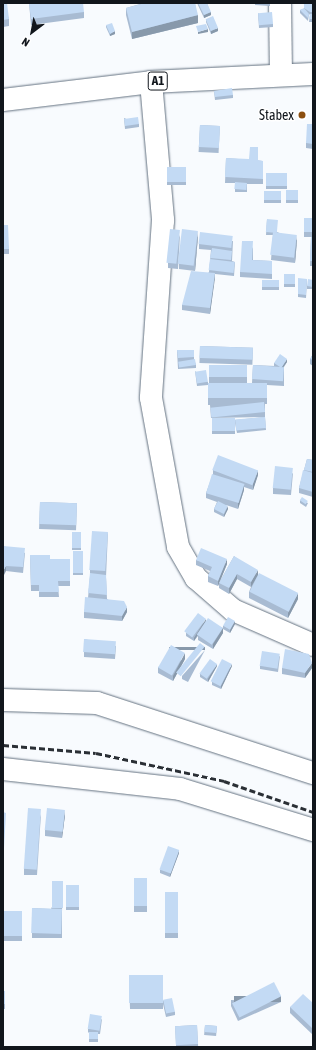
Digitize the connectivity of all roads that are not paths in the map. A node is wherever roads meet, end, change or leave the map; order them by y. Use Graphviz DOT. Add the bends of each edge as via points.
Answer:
graph roads {
  1 [pos="280,3"];
  2 [pos="281,74"];
  3 [pos="313,74"];
  4 [pos="151,82"];
  5 [pos="3,100"];
  6 [pos="313,645"];
  7 [pos="3,700"];
  8 [pos="3,768"];
  9 [pos="313,773"];
  10 [pos="313,830"];
  1 -- 2 [label="street"];
  2 -- 3 [label="street, A1"];
  2 -- 4 [label="street, A1"];
  4 -- 5 [label="street, A1"];
  4 -- 6 [label="street" via="163,220 151,398 178,547 196,578 233,610"];
  7 -- 9 [label="street" via="97,702"];
  8 -- 10 [label="street" via="180,789"];
}
